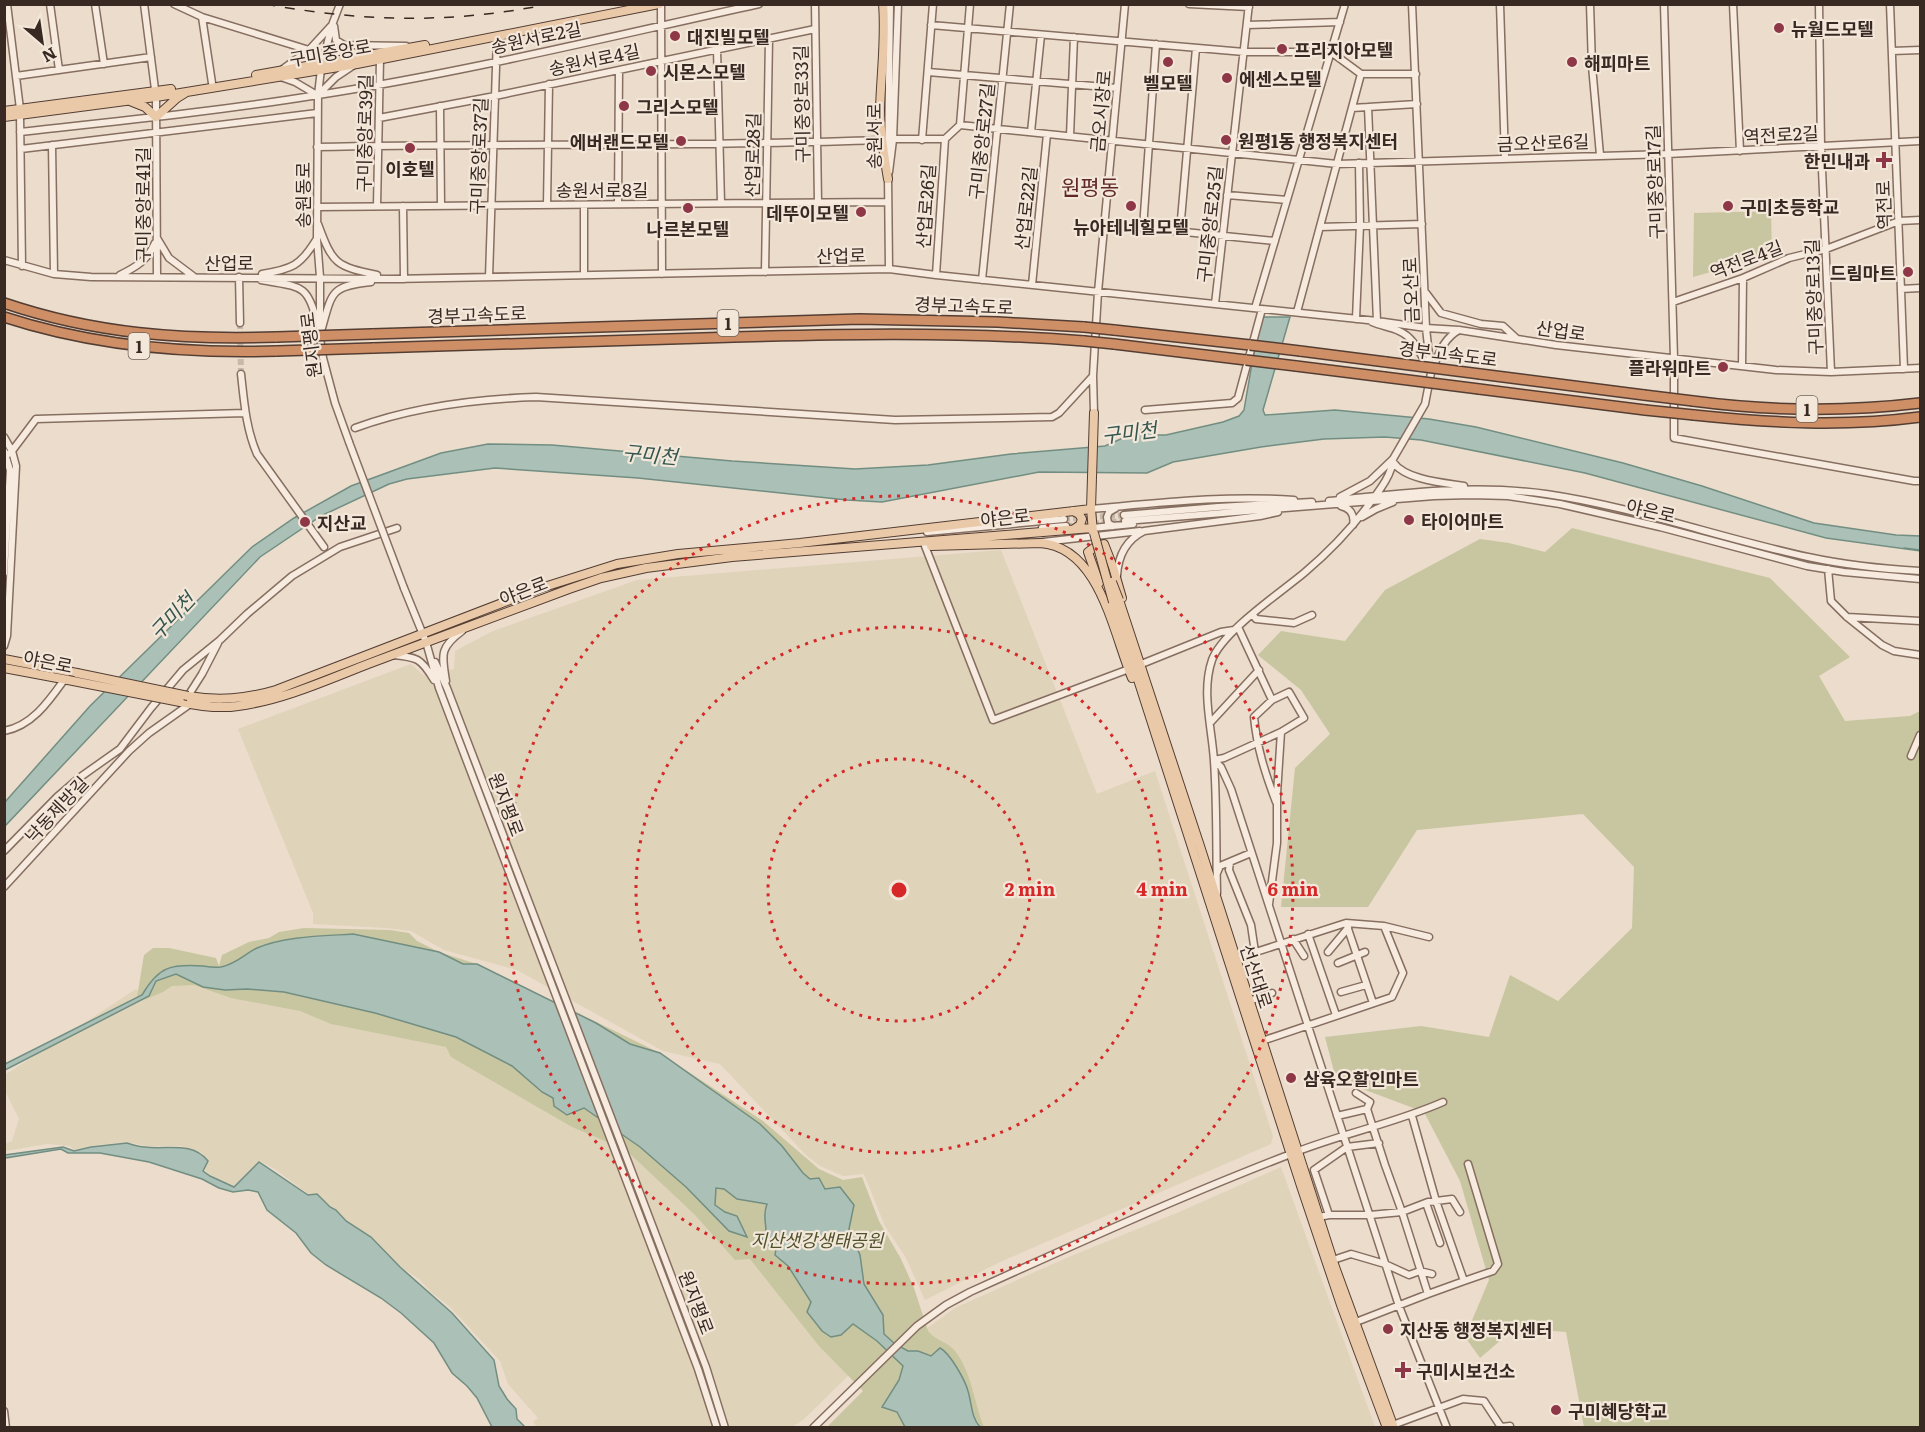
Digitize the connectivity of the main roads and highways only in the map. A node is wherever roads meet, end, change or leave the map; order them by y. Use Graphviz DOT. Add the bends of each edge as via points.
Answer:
graph roads {
  1 [pos="638,4"];
  2 [pos="660,4"];
  3 [pos="883,4"];
  4 [pos="322,66"];
  5 [pos="281,73"];
  6 [pos="189,91"];
  7 [pos="156,94"];
  8 [pos="130,100"];
  9 [pos="4,111"];
  10 [pos="20,112"];
  11 [pos="4,117"];
  12 [pos="888,179"];
  13 [pos="4,303"];
  14 [pos="4,317"];
  15 [pos="1920,403"];
  16 [pos="1094,413"];
  17 [pos="1920,417"];
  18 [pos="1091,509"];
  19 [pos="1071,511"];
  20 [pos="1066,525"];
  21 [pos="1093,531"];
  22 [pos="890,546"];
  23 [pos="1116,601"];
  24 [pos="1108,610"];
  25 [pos="4,660"];
  26 [pos="4,668"];
  27 [pos="1151,698"];
  28 [pos="189,700"];
  29 [pos="1152,723"];
  30 [pos="1202,864"];
  31 [pos="1232,959"];
  32 [pos="1294,1153"];
  33 [pos="1390,1427"];
  1 -- 4 [label="main road, 구미중앙로"];
  2 -- 4 [label="main road, 구미중앙로" via="357,64"];
  3 -- 12 [label="main road" via="880,110 887,139"];
  4 -- 5 [label="main road, 구미중앙로"];
  5 -- 6 [label="main road, 구미중앙로"];
  5 -- 7 [label="main road, 구미중앙로"];
  6 -- 7 [label="main road, 구미중앙로"];
  6 -- 8 [label="main road" via="156,117"];
  7 -- 8 [label="main road, 구미중앙로"];
  7 -- 10 [label="main road, 구미중앙로"];
  8 -- 10 [label="main road, 구미중앙로"];
  9 -- 10 [label="main road, 구미중앙로"];
  10 -- 11 [label="main road, 구미중앙로"];
  13 -- 15 [label="highway, 경부고속도로 / 1, bridge" via="68,321 150,335 224,338 859,319 986,321 1250,345 1762,408 1818,410"];
  14 -- 17 [label="highway, 경부고속도로 / 1, bridge" via="68,335 144,347 220,352 846,334 1034,337 1765,422 1869,422"];
  16 -- 18 [label="main road"];
  18 -- 19 [label="main road"];
  18 -- 21 [label="main road"];
  19 -- 20 [label="main road" via="1080,515 1081,522 1076,528"];
  19 -- 28 [label="main road, 야은로" via="617,564 540,588 257,696"];
  20 -- 21 [label="main road"];
  20 -- 22 [label="main road"];
  21 -- 23 [label="main road, 선산대로, bridge"];
  22 -- 24 [label="main road" via="1040,543 1060,548 1078,561 1094,581"];
  22 -- 28 [label="main road, 야은로" via="732,557 620,573 262,702 219,708"];
  23 -- 27 [label="main road, 선산대로"];
  23 -- 29 [label="main road, 선산대로"];
  24 -- 27 [label="main road" via="1089,550 1100,545 1105,545 1117,579"];
  24 -- 29 [label="main road"];
  25 -- 28 [label="main road, 야은로, bridge"];
  26 -- 28 [label="main road, 야은로, bridge" via="180,702"];
  27 -- 30 [label="main road, 선산대로"];
  29 -- 30 [label="main road, 선산대로"];
  30 -- 31 [label="main road, 선산대로"];
  30 -- 31 [label="main road, 선산대로" via="1217,900"];
  31 -- 32 [label="main road, 선산대로"];
  31 -- 32 [label="main road, 선산대로" via="1250,1001"];
  32 -- 33 [label="main road, 선산대로"];
  32 -- 33 [label="main road, 선산대로" via="1331,1277"];
}
